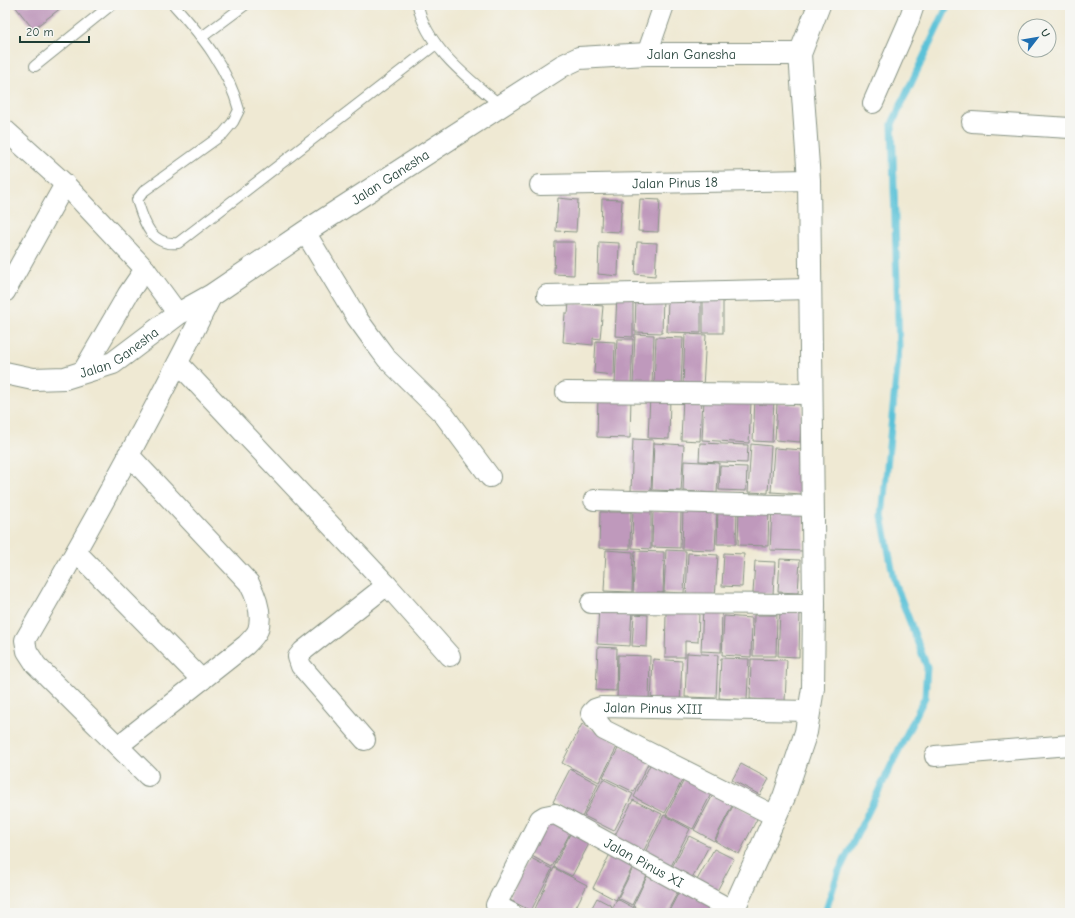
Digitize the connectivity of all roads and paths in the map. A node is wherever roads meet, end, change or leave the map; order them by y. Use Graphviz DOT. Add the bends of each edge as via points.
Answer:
graph roads {
  1 [pos="111,5"];
  2 [pos="174,5"];
  3 [pos="246,5"];
  4 [pos="418,5"];
  5 [pos="664,5"];
  6 [pos="819,5"];
  7 [pos="914,5"];
  8 [pos="202,36"];
  9 [pos="436,44"];
  10 [pos="646,54"];
  11 [pos="800,54"];
  12 [pos="35,66"];
  13 [pos="873,103"];
  14 [pos="500,105"];
  15 [pos="972,122"];
  16 [pos="1070,128"];
  17 [pos="5,130"];
  18 [pos="809,180"];
  19 [pos="65,184"];
  20 [pos="540,185"];
  21 [pos="305,232"];
  22 [pos="145,269"];
  23 [pos="810,289"];
  24 [pos="5,292"];
  25 [pos="212,295"];
  26 [pos="547,295"];
  27 [pos="178,314"];
  28 [pos="178,362"];
  29 [pos="5,373"];
  30 [pos="82,373"];
  31 [pos="566,392"];
  32 [pos="812,394"];
  33 [pos="128,454"];
  34 [pos="490,478"];
  35 [pos="594,500"];
  36 [pos="813,506"];
  37 [pos="76,552"];
  38 [pos="387,585"];
  39 [pos="592,603"];
  40 [pos="814,604"];
  41 [pos="450,656"];
  42 [pos="202,680"];
  43 [pos="810,711"];
  44 [pos="365,740"];
  45 [pos="1070,745"];
  46 [pos="118,746"];
  47 [pos="935,756"];
  48 [pos="148,776"];
  49 [pos="775,816"];
  50 [pos="504,909"];
  51 [pos="732,912"];
  1 -- 12 [label="lane"];
  2 -- 8 [label="lane"];
  3 -- 8 [label="lane"];
  4 -- 9 [label="lane" via="420,15"];
  5 -- 10 [label="street"];
  6 -- 11 [label="street"];
  7 -- 13 [label="street"];
  8 -- 9 [label="lane" via="231,84 239,110 224,134 144,191 137,200 144,221 154,237 167,244 178,243"];
  9 -- 14 [label="lane" via="467,78"];
  10 -- 11 [label="street, Jalan Ganesha"];
  10 -- 14 [label="street, Jalan Ganesha" via="579,58"];
  11 -- 18 [label="street"];
  14 -- 21 [label="street, Jalan Ganesha"];
  15 -- 16 [label="street"];
  17 -- 19 [label="street"];
  18 -- 20 [label="street, Jalan Pinus 18"];
  18 -- 23 [label="street"];
  19 -- 22 [label="street"];
  19 -- 24 [label="street"];
  21 -- 25 [label="street, Jalan Ganesha"];
  21 -- 34 [label="street" via="357,318 387,359 444,415"];
  22 -- 27 [label="street"];
  22 -- 30 [label="street"];
  23 -- 26 [label="street"];
  23 -- 32 [label="street"];
  25 -- 27 [label="street, Jalan Ganesha"];
  25 -- 28 [label="street"];
  27 -- 30 [label="street, Jalan Ganesha" via="113,363"];
  28 -- 33 [label="street"];
  28 -- 38 [label="street"];
  29 -- 30 [label="street, Jalan Ganesha" via="33,379 65,378"];
  31 -- 32 [label="street"];
  32 -- 36 [label="street"];
  33 -- 37 [label="street"];
  33 -- 42 [label="street" via="249,583 257,597 258,630 246,645"];
  35 -- 36 [label="street"];
  36 -- 40 [label="street"];
  37 -- 42 [label="street"];
  37 -- 46 [label="street" via="24,640 27,651 36,665"];
  38 -- 41 [label="street"];
  38 -- 44 [label="street" via="298,657 300,666"];
  39 -- 40 [label="street"];
  40 -- 43 [label="street" via="813,688"];
  42 -- 46 [label="street"];
  43 -- 49 [label="street" via="806,732"];
  43 -- 49 [label="street, Jalan Pinus XIII" via="602,707 591,713 604,730"];
  45 -- 47 [label="street"];
  46 -- 48 [label="street"];
  49 -- 51 [label="street"];
  50 -- 51 [label="street, Jalan Pinus XI" via="540,819 555,814"];
}
